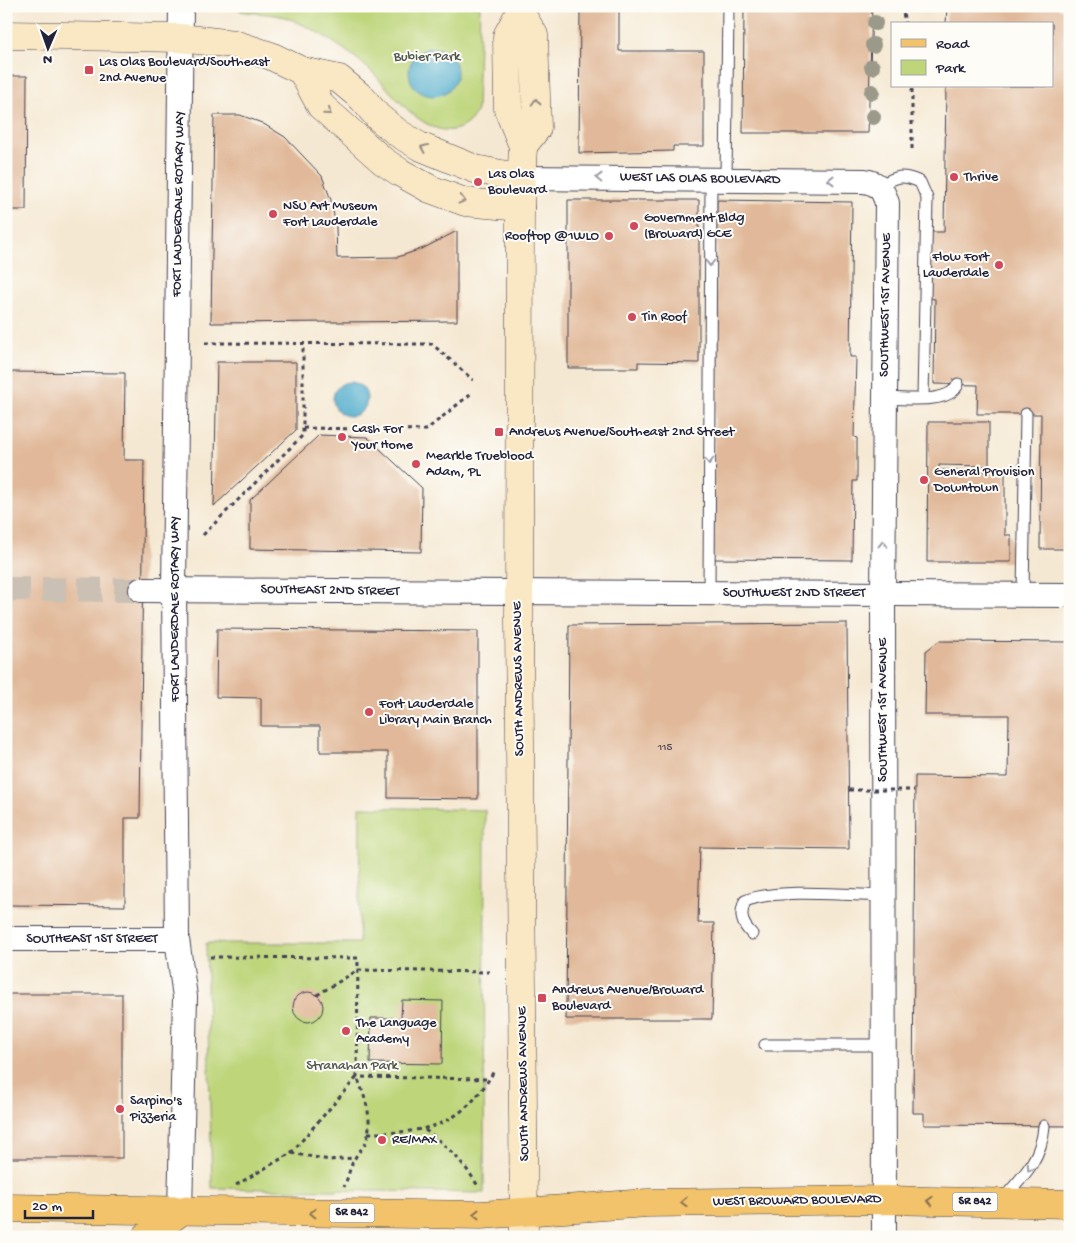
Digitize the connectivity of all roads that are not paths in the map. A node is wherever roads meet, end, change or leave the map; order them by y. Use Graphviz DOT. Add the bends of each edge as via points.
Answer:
graph roads {
  1 [pos="181,6"];
  2 [pos="728,6"];
  3 [pos="520,9"];
  4 [pos="6,35"];
  5 [pos="180,38"];
  6 [pos="302,71"];
  7 [pos="521,178"];
  8 [pos="719,179"];
  9 [pos="879,186"];
  10 [pos="520,207"];
  11 [pos="958,384"];
  12 [pos="885,398"];
  13 [pos="923,398"];
  14 [pos="1026,414"];
  15 [pos="174,589"];
  16 [pos="141,590"];
  17 [pos="519,593"];
  18 [pos="709,593"];
  19 [pos="883,593"];
  20 [pos="1023,594"];
  21 [pos="1070,595"];
  22 [pos="884,896"];
  23 [pos="752,934"];
  24 [pos="177,939"];
  25 [pos="6,940"];
  26 [pos="884,1044"];
  27 [pos="765,1045"];
  28 [pos="1044,1126"];
  29 [pos="885,1200"];
  30 [pos="1001,1202"];
  31 [pos="1070,1204"];
  32 [pos="6,1208"];
  33 [pos="180,1212"];
  34 [pos="524,1225"];
  35 [pos="146,1237"];
  36 [pos="884,1237"];
  1 -- 5 [label="street, FORT LAUDERDALE ROTARY WAY"];
  2 -- 8 [label="lane"];
  3 -- 7 [label="main road, SOUTH ANDREWS AVENUE" via="534,35 537,128 523,146"];
  4 -- 5 [label="main road"];
  5 -- 6 [label="main road" via="234,44 271,56"];
  5 -- 15 [label="street, FORT LAUDERDALE ROTARY WAY"];
  7 -- 6 [label="main road, one-way" via="475,169 419,146 378,117 340,79"];
  6 -- 10 [label="main road, one-way" via="321,106 383,161 430,189 466,202"];
  8 -- 7 [label="street, WEST LAS OLAS BOULEVARD, one-way"];
  7 -- 10 [label="main road, SOUTH ANDREWS AVENUE"];
  9 -- 8 [label="street, WEST LAS OLAS BOULEVARD, one-way" via="864,180"];
  8 -- 18 [label="lane, one-way"];
  9 -- 12 [label="street, SOUTHWEST 1ST AVENUE" via="887,203"];
  9 -- 13 [label="lane" via="892,178 904,176 920,182 927,198"];
  10 -- 17 [label="main road, SOUTH ANDREWS AVENUE"];
  11 -- 13 [label="lane" via="951,393"];
  12 -- 13 [label="lane"];
  19 -- 12 [label="street, SOUTHWEST 1ST AVENUE, one-way"];
  14 -- 20 [label="lane"];
  15 -- 16 [label="street, SOUTHEAST 2ND STREET"];
  15 -- 17 [label="street, SOUTHEAST 2ND STREET"];
  15 -- 24 [label="street, FORT LAUDERDALE ROTARY WAY"];
  17 -- 18 [label="street, SOUTHWEST 2ND STREET"];
  17 -- 34 [label="main road, SOUTH ANDREWS AVENUE"];
  18 -- 19 [label="street, SOUTHWEST 2ND STREET"];
  19 -- 20 [label="street, SOUTHWEST 2ND STREET"];
  19 -- 22 [label="street, SOUTHWEST 1ST AVENUE"];
  20 -- 21 [label="street, SOUTHWEST 2ND STREET"];
  22 -- 23 [label="lane" via="784,894 753,898 745,901 741,918"];
  22 -- 26 [label="street, SOUTHWEST 1ST AVENUE"];
  24 -- 25 [label="street, SOUTHEAST 1ST STREET"];
  24 -- 33 [label="street, FORT LAUDERDALE ROTARY WAY" via="184,997"];
  26 -- 27 [label="lane"];
  26 -- 29 [label="street, SOUTHWEST 1ST AVENUE"];
  28 -- 30 [label="lane, one-way" via="1044,1138 1032,1167"];
  30 -- 29 [label="main road, WEST BROWARD BOULEVARD / SR 842, one-way"];
  29 -- 34 [label="main road, WEST BROWARD BOULEVARD / SR 842, one-way" via="648,1203"];
  29 -- 36 [label="street, SOUTHWEST 1ST AVENUE"];
  30 -- 31 [label="main road, WEST BROWARD BOULEVARD / SR 842"];
  32 -- 33 [label="main road, SR 842"];
  34 -- 33 [label="main road, SR 842, one-way" via="471,1214"];
  33 -- 35 [label="main road"];
}
